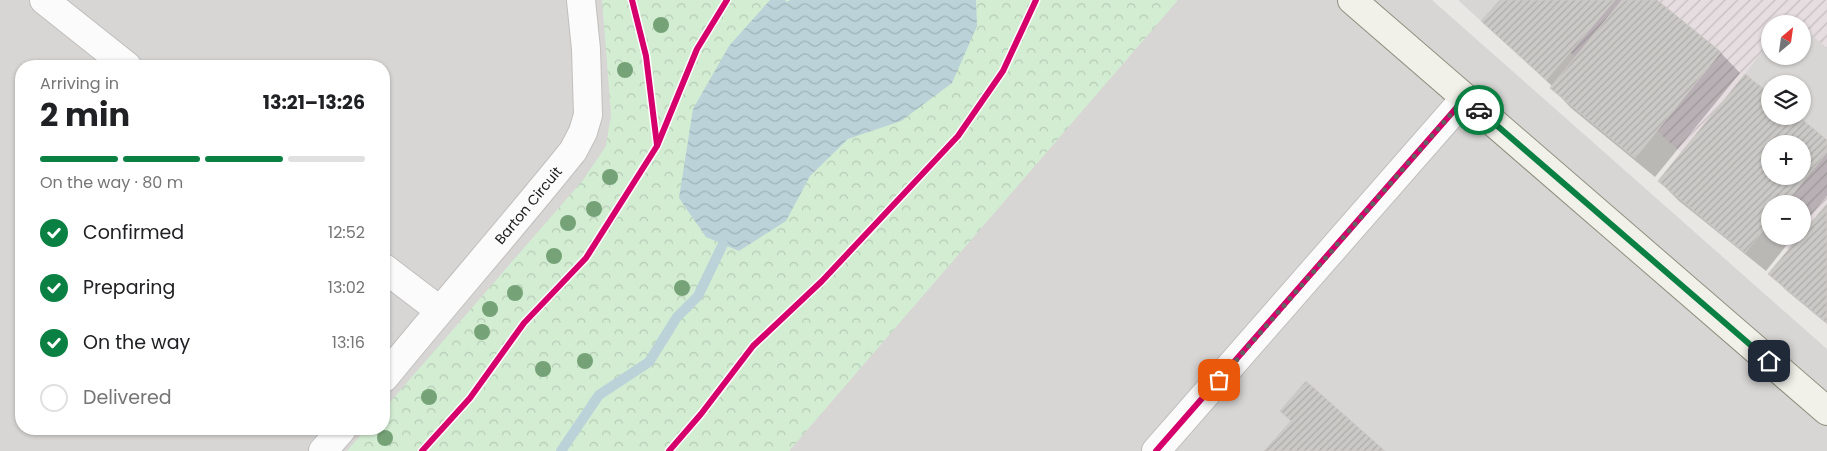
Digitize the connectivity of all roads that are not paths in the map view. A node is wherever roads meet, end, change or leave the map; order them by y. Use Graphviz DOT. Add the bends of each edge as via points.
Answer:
graph roads {
  1 [pos="44,0"];
  2 [pos="581,0"];
  3 [pos="1352,0"];
  4 [pos="119,60"];
  5 [pos="1465,98"];
  6 [pos="390,273"];
  7 [pos="439,310"];
  8 [pos="390,371"];
  9 [pos="1827,411"];
  10 [pos="337,435"];
  11 [pos="324,451"];
  12 [pos="1156,451"];
  1 -- 4 [label="street"];
  2 -- 7 [label="street, Barton Circuit" via="588,115 583,132 573,152"];
  3 -- 5 [label="main road"];
  5 -- 9 [label="main road"];
  5 -- 12 [label="street"];
  6 -- 7 [label="street"];
  7 -- 8 [label="street, Barton Circuit"];
  10 -- 11 [label="street"];
}
